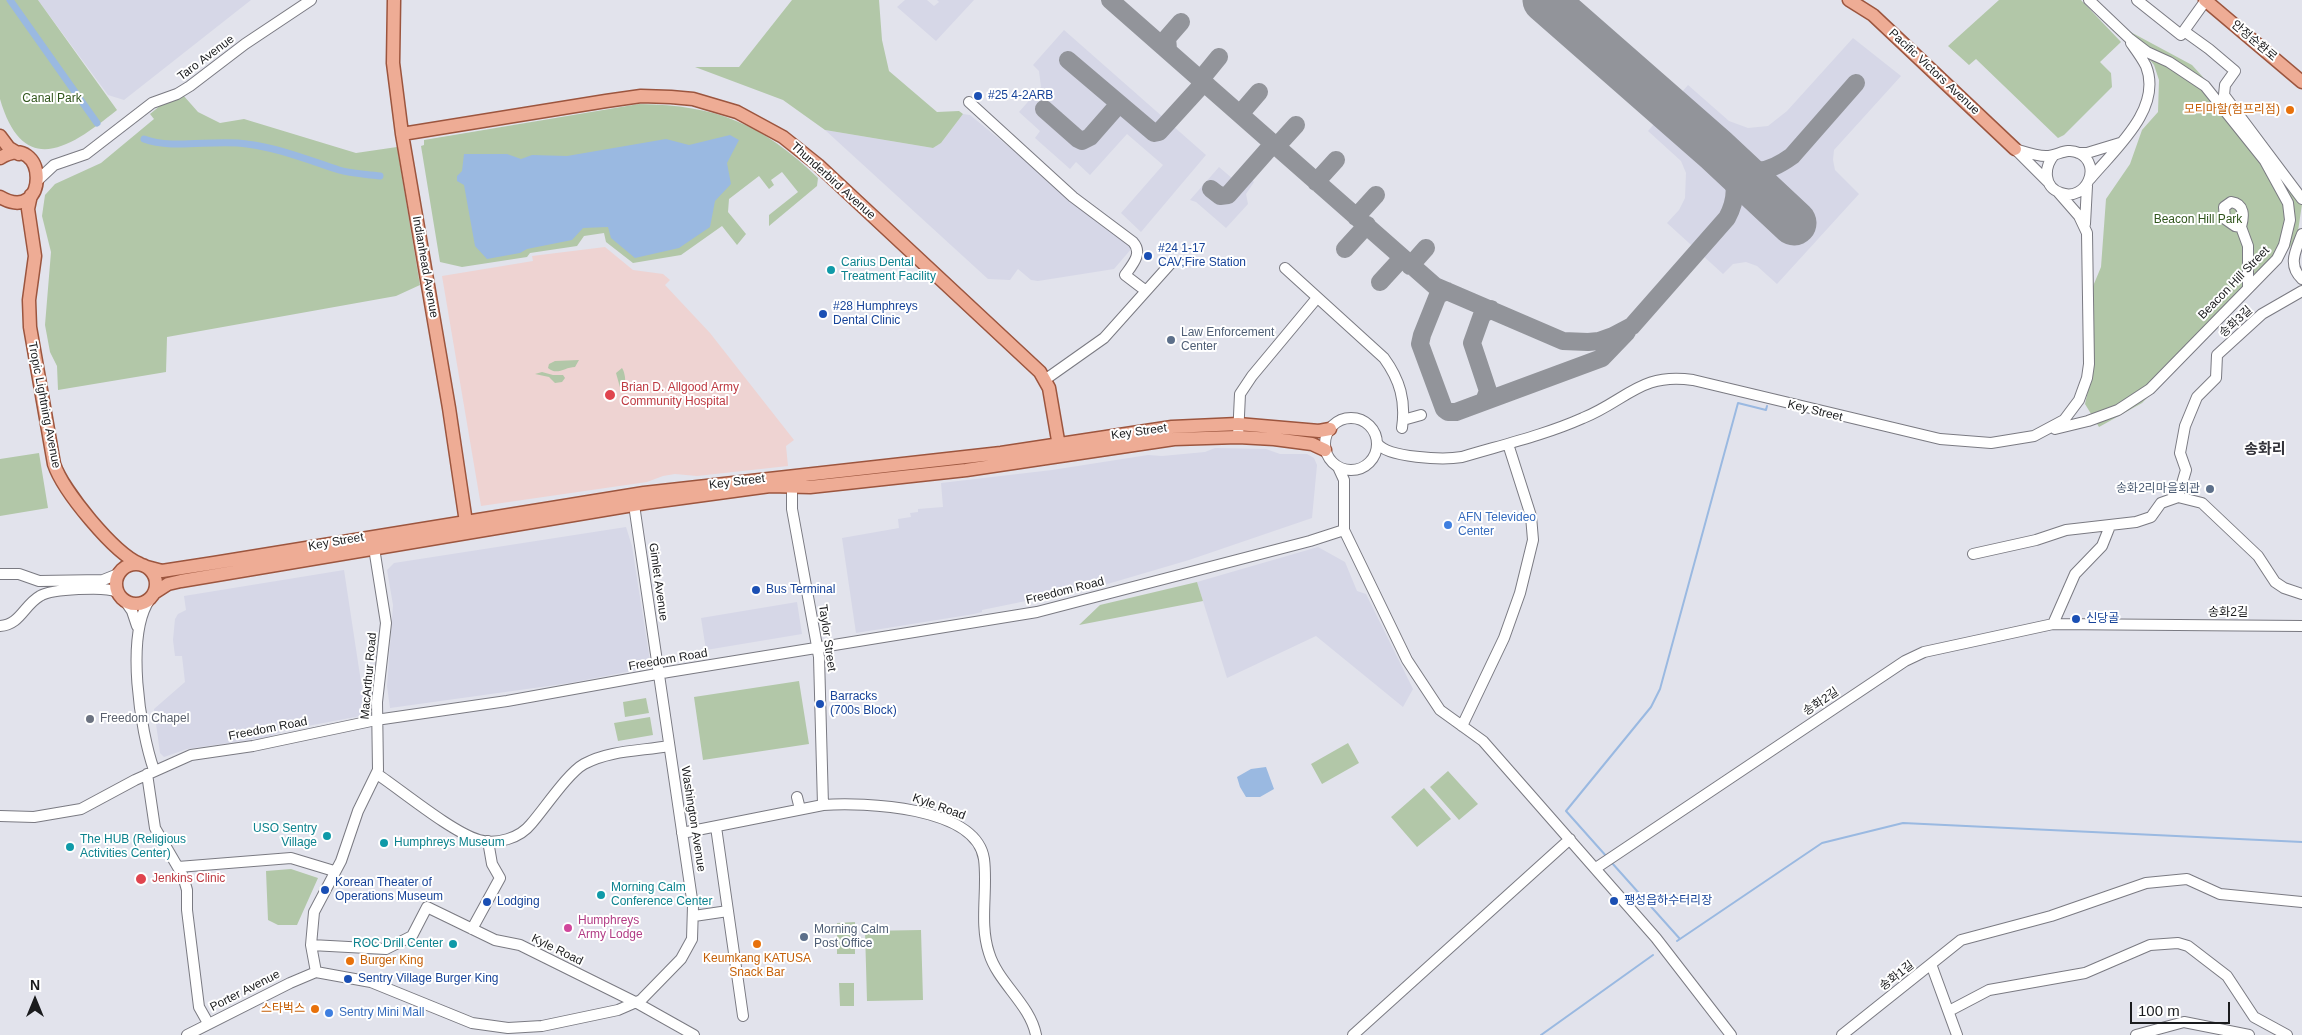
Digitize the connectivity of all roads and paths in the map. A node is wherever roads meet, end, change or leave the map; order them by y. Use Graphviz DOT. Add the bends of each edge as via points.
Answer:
graph roads {
  1 [pos="311,0"];
  2 [pos="394,0"];
  3 [pos="1849,0"];
  4 [pos="2089,0"];
  5 [pos="2137,0"];
  6 [pos="2206,0"];
  7 [pos="2184,31"];
  8 [pos="2129,39"];
  9 [pos="2302,82"];
  10 [pos="969,102"];
  11 [pos="402,134"];
  12 [pos="0,136"];
  13 [pos="2120,142"];
  14 [pos="2015,149"];
  15 [pos="2078,152"];
  16 [pos="2054,155"];
  17 [pos="24,156"];
  18 [pos="0,158"];
  19 [pos="64,161"];
  20 [pos="38,180"];
  21 [pos="2088,182"];
  22 [pos="2054,188"];
  23 [pos="31,195"];
  24 [pos="4,199"];
  25 [pos="2302,199"];
  26 [pos="2241,227"];
  27 [pos="2086,229"];
  28 [pos="2302,234"];
  29 [pos="32,239"];
  30 [pos="1172,262"];
  31 [pos="1285,268"];
  32 [pos="2302,279"];
  33 [pos="2248,288"];
  34 [pos="1146,291"];
  35 [pos="2302,291"];
  36 [pos="1317,298"];
  37 [pos="1046,379"];
  38 [pos="1421,415"];
  39 [pos="1330,429"];
  40 [pos="1238,430"];
  41 [pos="2049,430"];
  42 [pos="1376,443"];
  43 [pos="1508,444"];
  44 [pos="1060,450"];
  45 [pos="1326,450"];
  46 [pos="1385,450"];
  47 [pos="1375,454"];
  48 [pos="1338,467"];
  49 [pos="1353,470"];
  50 [pos="1344,480"];
  51 [pos="792,481"];
  52 [pos="2178,497"];
  53 [pos="633,500"];
  54 [pos="2110,526"];
  55 [pos="467,527"];
  56 [pos="1344,530"];
  57 [pos="120,548"];
  58 [pos="374,548"];
  59 [pos="1973,554"];
  60 [pos="144,565"];
  61 [pos="120,571"];
  62 [pos="0,574"];
  63 [pos="2302,594"];
  64 [pos="152,596"];
  65 [pos="121,597"];
  66 [pos="2053,624"];
  67 [pos="0,626"];
  68 [pos="2302,626"];
  69 [pos="139,635"];
  70 [pos="817,648"];
  71 [pos="659,674"];
  72 [pos="376,720"];
  73 [pos="1462,726"];
  74 [pos="669,746"];
  75 [pos="151,772"];
  76 [pos="377,774"];
  77 [pos="797,797"];
  78 [pos="823,805"];
  79 [pos="800,810"];
  80 [pos="0,816"];
  81 [pos="716,827"];
  82 [pos="682,833"];
  83 [pos="1570,839"];
  84 [pos="488,841"];
  85 [pos="178,867"];
  86 [pos="1596,868"];
  87 [pos="334,871"];
  88 [pos="2302,902"];
  89 [pos="728,911"];
  90 [pos="694,916"];
  91 [pos="472,928"];
  92 [pos="316,945"];
  93 [pos="1931,964"];
  94 [pos="316,972"];
  95 [pos="638,1003"];
  96 [pos="1949,1011"];
  97 [pos="743,1016"];
  98 [pos="208,1023"];
  99 [pos="187,1035"];
  100 [pos="694,1035"];
  101 [pos="1036,1035"];
  102 [pos="1353,1035"];
  103 [pos="1731,1035"];
  104 [pos="1842,1035"];
  105 [pos="1957,1035"];
  106 [pos="2136,1035"];
  107 [pos="2249,1035"];
  108 [pos="2287,1035"];
  1 -- 19 [label="street, Taro Avenue" via="190,86 147,107 86,154"];
  2 -- 11 [label="main road, Indianhead Avenue" via="393,63"];
  3 -- 14 [label="main road, Pacific Victors Avenue" via="1873,15"];
  4 -- 8 [label="street, Beacon Hill Street"];
  5 -- 7 [label="street" via="2180,35"];
  6 -- 7 [label="street"];
  6 -- 9 [label="main road, 안정순환로"];
  7 -- 25 [label="street" via="2235,71 2225,85 2224,95"];
  8 -- 13 [label="street" via="2146,66 2148,86 2141,118"];
  8 -- 33 [label="street, Beacon Hill Street" via="2205,86 2278,182 2288,203 2290,220 2284,245 2277,259"];
  10 -- 34 [label="street" via="1073,197 1138,247 1138,254 1125,275"];
  11 -- 37 [label="main road, Thunderbird Avenue" via="641,96 693,99 737,112 779,134 818,165"];
  11 -- 55 [label="main road, Indianhead Avenue"];
  12 -- 17 [label="main road" via="9,148"];
  13 -- 15 [label="street" via="2087,153"];
  13 -- 21 [label="street"];
  14 -- 16 [label="street" via="2044,156"];
  14 -- 22 [label="street"];
  15 -- 16 [label="street" via="2066,150"];
  15 -- 21 [label="street" via="2089,164"];
  16 -- 22 [label="street" via="2046,169"];
  17 -- 18 [label="main road" via="10,154"];
  17 -- 19 [label="street" via="47,163"];
  17 -- 20 [label="main road" via="37,169"];
  19 -- 20 [label="street" via="47,170"];
  20 -- 23 [label="main road"];
  21 -- 22 [label="street" via="2080,192 2071,195"];
  21 -- 27 [label="street, Key Street"];
  22 -- 27 [label="street"];
  23 -- 24 [label="main road" via="22,200"];
  23 -- 29 [label="main road, Tropic Lightning Avenue" via="28,209"];
  24 -- 29 [label="main road" via="21,214"];
  26 -- 33 [label="street" via="2248,246"];
  27 -- 41 [label="street, Key Street" via="2087,378 2074,407 2064,420"];
  28 -- 32 [label="street" via="2293,260 2296,273"];
  29 -- 57 [label="main road, Tropic Lightning Avenue" via="35,256 29,300 30,327 54,464 58,476 82,510"];
  30 -- 34 [label="street"];
  31 -- 36 [label="street"];
  33 -- 41 [label="street, Beacon Hill Street" via="2150,389 2118,410"];
  34 -- 37 [label="street" via="1104,338"];
  35 -- 52 [label="street, 송화3길" via="2262,314 2217,356 2216,378 2197,397 2185,426 2180,453 2186,470"];
  36 -- 38 [label="street" via="1392,369 1402,395 1403,424"];
  36 -- 40 [label="street" via="1240,394"];
  37 -- 44 [label="main road"];
  39 -- 40 [label="main road, Key Street"];
  39 -- 42 [label="street" via="1342,420 1358,420 1371,429"];
  39 -- 45 [label="street" via="1325,439"];
  40 -- 44 [label="main road, Key Street" via="1172,427"];
  40 -- 45 [label="main road, Key Street" via="1312,444"];
  41 -- 43 [label="street, Key Street" via="2034,436 1991,443 1940,439 1693,380 1666,378 1646,384 1583,418"];
  42 -- 46 [label="street"];
  42 -- 47 [label="street"];
  43 -- 46 [label="street, Key Street" via="1448,459"];
  43 -- 73 [label="street" via="1532,516 1533,540 1513,613"];
  44 -- 51 [label="main road, Key Street" via="964,457"];
  45 -- 48 [label="street"];
  46 -- 47 [label="street"];
  47 -- 49 [label="street" via="1366,465"];
  48 -- 49 [label="street"];
  48 -- 50 [label="street"];
  49 -- 50 [label="street"];
  50 -- 56 [label="street"];
  51 -- 53 [label="main road, Key Street"];
  51 -- 70 [label="street, Taylor Street" via="792,509"];
  52 -- 54 [label="street" via="2161,504 2151,517"];
  52 -- 63 [label="street" via="2202,503 2258,556 2275,582"];
  53 -- 55 [label="main road, Key Street"];
  53 -- 71 [label="street, Gimlet Avenue"];
  54 -- 59 [label="street" via="2066,530"];
  54 -- 66 [label="street" via="2102,546 2075,574"];
  55 -- 58 [label="main road, Key Street"];
  55 -- 60 [label="main road, Key Street" via="162,570"];
  56 -- 70 [label="street, Freedom Road" via="1036,612"];
  56 -- 73 [label="street" via="1407,660 1440,710"];
  57 -- 60 [label="main road, Tropic Lightning Avenue"];
  57 -- 61 [label="main road" via="124,562"];
  58 -- 64 [label="main road, Key Street" via="181,581 168,584"];
  58 -- 72 [label="street, MacArthur Road" via="386,623"];
  60 -- 61 [label="main road" via="128,565"];
  60 -- 64 [label="main road" via="155,576"];
  61 -- 62 [label="street" via="103,580 39,581 19,574"];
  61 -- 65 [label="main road" via="116,586"];
  64 -- 65 [label="main road" via="138,604"];
  64 -- 69 [label="street" via="140,617"];
  65 -- 67 [label="street" via="103,589 41,595 14,622"];
  65 -- 69 [label="street" via="136,621"];
  66 -- 68 [label="street, 송화2길"];
  66 -- 86 [label="street, 송화2길" via="1943,646 1905,661"];
  69 -- 75 [label="street" via="136,681"];
  70 -- 71 [label="street, Freedom Road"];
  70 -- 78 [label="street, Taylor Street"];
  71 -- 72 [label="street, Freedom Road"];
  71 -- 74 [label="street, Washington Avenue"];
  72 -- 75 [label="street, Freedom Road" via="254,746 191,755"];
  72 -- 76 [label="street, MacArthur Road"];
  73 -- 83 [label="street" via="1476,734"];
  74 -- 82 [label="street, Washington Avenue"];
  74 -- 84 [label="street" via="608,755 585,764 571,774 522,833 512,838"];
  75 -- 80 [label="street, Freedom Road" via="74,812 34,817"];
  75 -- 85 [label="street" via="155,828"];
  76 -- 84 [label="street" via="456,828"];
  76 -- 87 [label="street" via="364,795 342,858"];
  77 -- 79 [label="street"];
  78 -- 79 [label="street, Kyle Road"];
  78 -- 101 [label="street, Kyle Road" via="846,803 902,807 966,830 976,839 984,859 989,956 1032,1021"];
  79 -- 81 [label="street, Kyle Road"];
  81 -- 82 [label="street, Kyle Road"];
  81 -- 89 [label="street"];
  82 -- 90 [label="street, Washington Avenue"];
  83 -- 86 [label="street"];
  83 -- 102 [label="street"];
  84 -- 91 [label="street" via="492,864 500,878"];
  85 -- 87 [label="street" via="291,858"];
  85 -- 98 [label="street" via="187,890 199,1007"];
  86 -- 103 [label="street" via="1656,938"];
  87 -- 92 [label="street" via="314,912"];
  88 -- 93 [label="street" via="2220,894 2187,879 2146,882 2051,916 1961,940"];
  89 -- 90 [label="street"];
  89 -- 97 [label="street"];
  90 -- 95 [label="street, Washington Avenue" via="692,939 682,960"];
  91 -- 92 [label="street, Kyle Road" via="427,907 412,936 386,950"];
  91 -- 95 [label="street, Kyle Road" via="495,940 520,945"];
  92 -- 94 [label="street"];
  93 -- 96 [label="street, 송화1길"];
  93 -- 104 [label="street, 송화1길"];
  94 -- 95 [label="street, Washington Avenue" via="371,982 472,1022 503,1027 542,1026"];
  94 -- 98 [label="street, Porter Avenue"];
  95 -- 100 [label="street, Kyle Road"];
  96 -- 105 [label="street, 송화1길"];
  96 -- 108 [label="street" via="1989,990 2084,973 2150,945 2178,943 2188,946 2227,976 2254,1017"];
  98 -- 99 [label="street, Porter Avenue"];
  106 -- 107 [label="street" via="2184,1022"];
}
